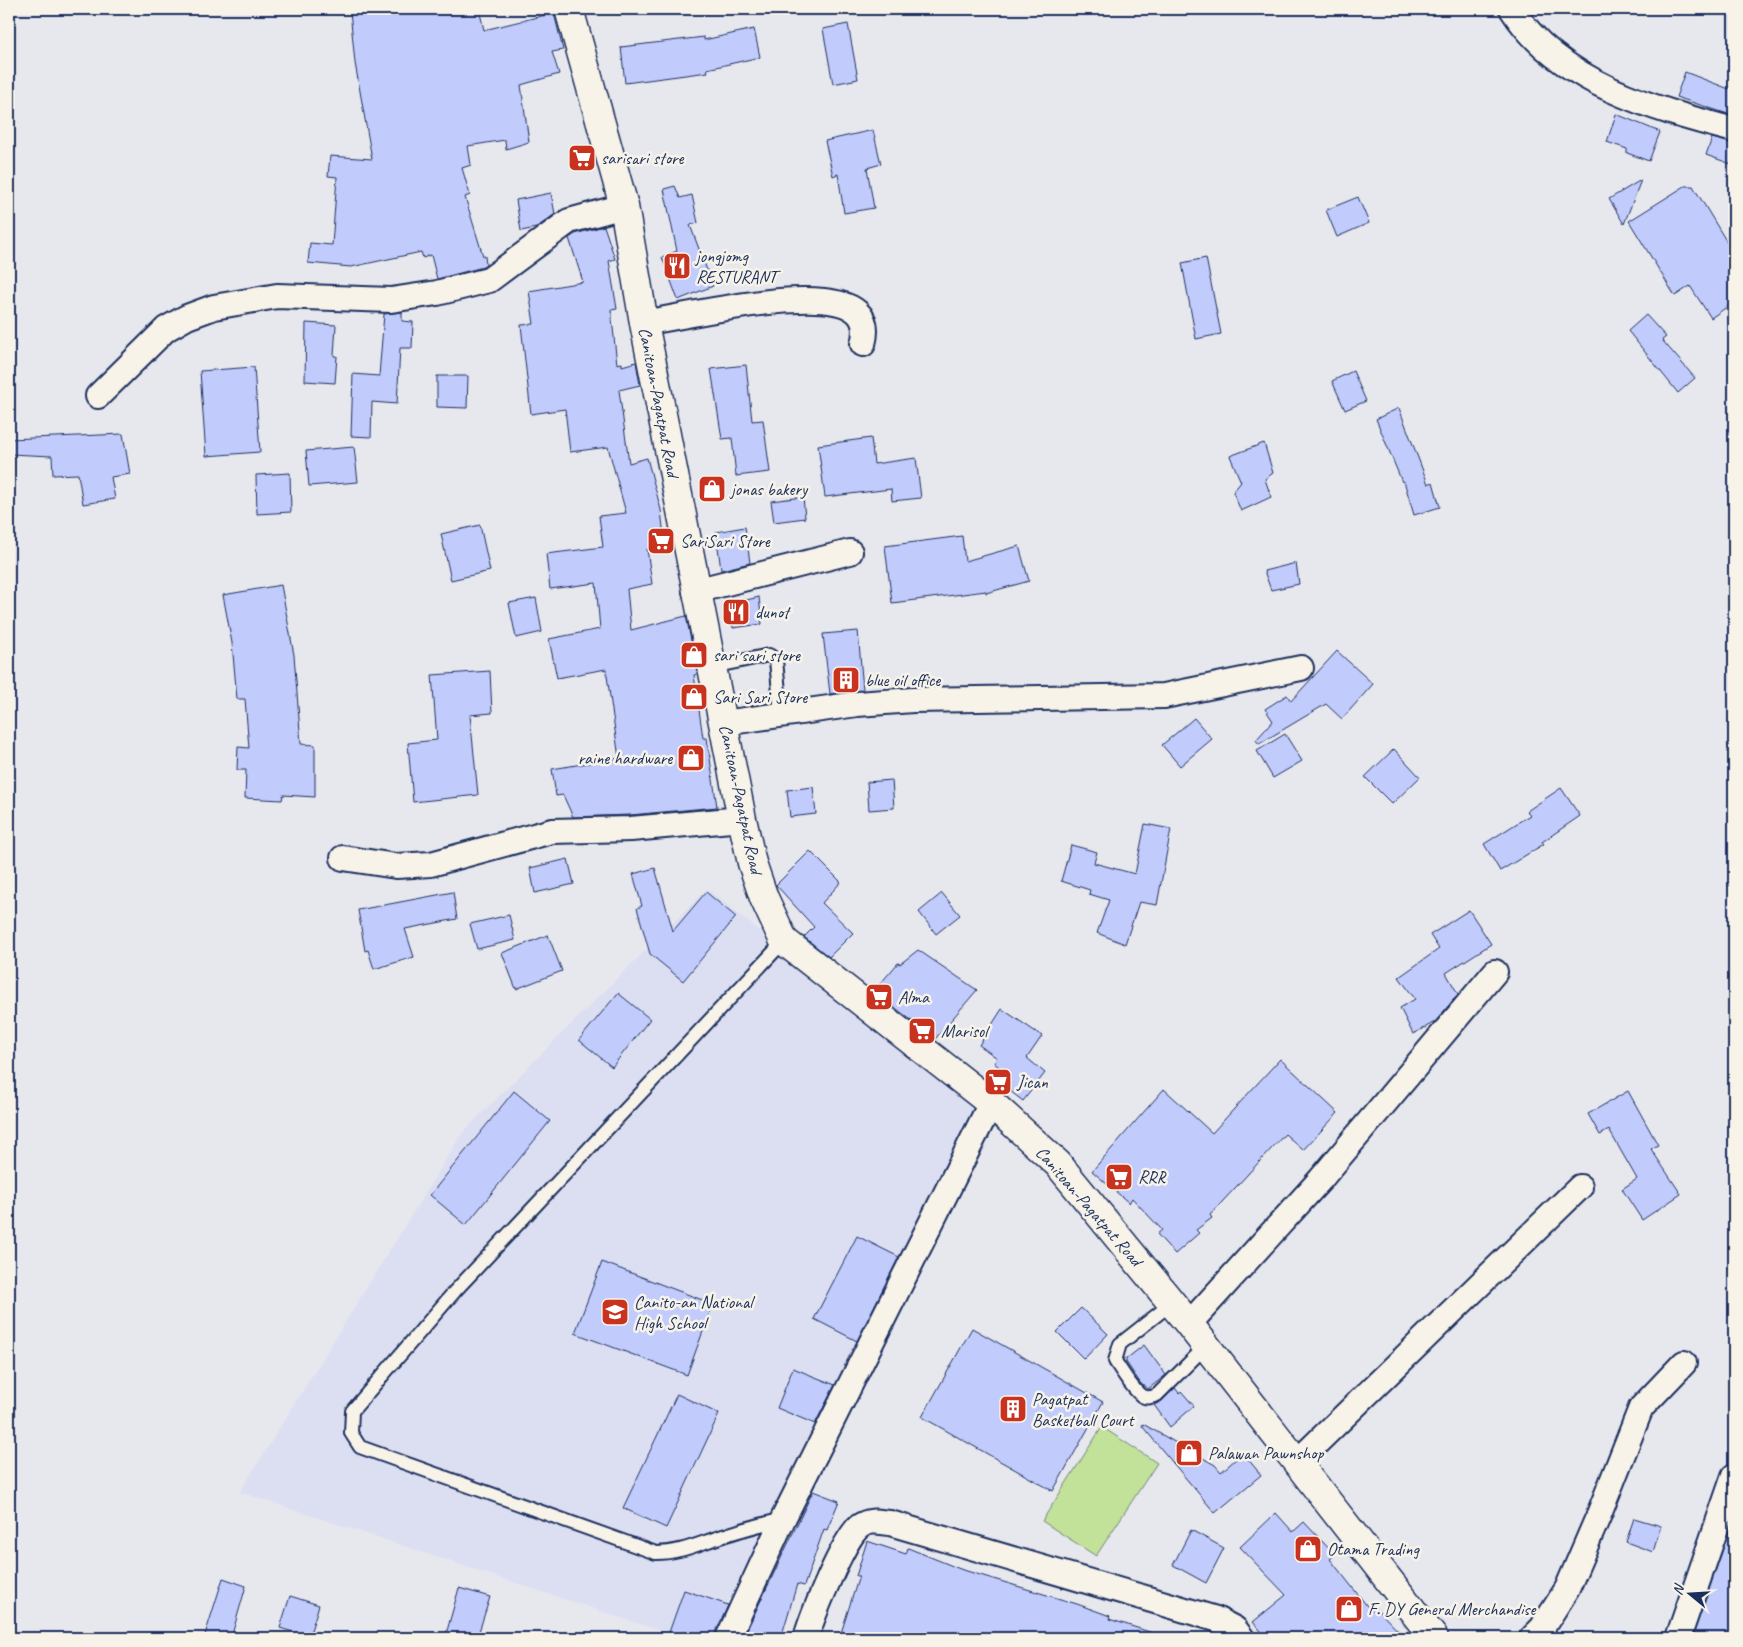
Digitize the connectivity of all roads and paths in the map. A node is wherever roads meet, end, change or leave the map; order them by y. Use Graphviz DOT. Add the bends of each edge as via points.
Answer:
graph roads {
  1 [pos="569,9"];
  2 [pos="1512,9"];
  3 [pos="1734,130"];
  4 [pos="624,206"];
  5 [pos="644,323"];
  6 [pos="863,344"];
  7 [pos="98,396"];
  8 [pos="850,552"];
  9 [pos="695,591"];
  10 [pos="712,667"];
  11 [pos="1301,668"];
  12 [pos="781,714"];
  13 [pos="724,723"];
  14 [pos="742,819"];
  15 [pos="343,858"];
  16 [pos="784,941"];
  17 [pos="1495,972"];
  18 [pos="991,1102"];
  19 [pos="1580,1187"];
  20 [pos="1172,1304"];
  21 [pos="1189,1324"];
  22 [pos="1206,1346"];
  23 [pos="1684,1363"];
  24 [pos="1296,1463"];
  25 [pos="1734,1476"];
  26 [pos="784,1519"];
  27 [pos="811,1637"];
  28 [pos="728,1638"];
  29 [pos="1242,1638"];
  30 [pos="1434,1638"];
  31 [pos="1532,1638"];
  32 [pos="1678,1638"];
  1 -- 4 [label="street, Canitoan-Pagatpat Road"];
  2 -- 3 [label="street" via="1525,29 1558,59 1590,79 1684,117"];
  4 -- 5 [label="street, Canitoan-Pagatpat Road"];
  4 -- 7 [label="street" via="569,221 488,280 437,293 391,300 277,296 214,307 166,329"];
  5 -- 6 [label="street" via="806,299 835,302 857,311 864,320"];
  5 -- 9 [label="street, Canitoan-Pagatpat Road"];
  8 -- 9 [label="street"];
  9 -- 10 [label="street, Canitoan-Pagatpat Road"];
  10 -- 12 [label="lane" via="770,655 774,657"];
  10 -- 13 [label="street, Canitoan-Pagatpat Road"];
  11 -- 12 [label="street" via="1164,696 912,700"];
  12 -- 13 [label="street"];
  13 -- 14 [label="street, Canitoan-Pagatpat Road"];
  14 -- 15 [label="street" via="631,829 552,831 431,864 396,866"];
  14 -- 16 [label="street, Canitoan-Pagatpat Road" via="755,872"];
  16 -- 18 [label="street, Canitoan-Pagatpat Road"];
  16 -- 26 [label="lane" via="455,1291 352,1411 351,1433 360,1447 656,1553 674,1553"];
  17 -- 21 [label="street" via="1320,1180"];
  18 -- 20 [label="street, Canitoan-Pagatpat Road" via="1058,1164"];
  18 -- 26 [label="street"];
  19 -- 24 [label="street"];
  20 -- 21 [label="street, Canitoan-Pagatpat Road"];
  20 -- 22 [label="lane" via="1120,1344 1115,1361 1129,1381 1142,1396 1157,1395"];
  21 -- 22 [label="street, Canitoan-Pagatpat Road"];
  22 -- 24 [label="street, Canitoan-Pagatpat Road"];
  23 -- 31 [label="street" via="1641,1408 1567,1589"];
  24 -- 30 [label="street, Canitoan-Pagatpat Road"];
  25 -- 32 [label="street"];
  26 -- 28 [label="street"];
  27 -- 29 [label="street" via="845,1545 858,1527 874,1521 1216,1619 1235,1629"];
}
